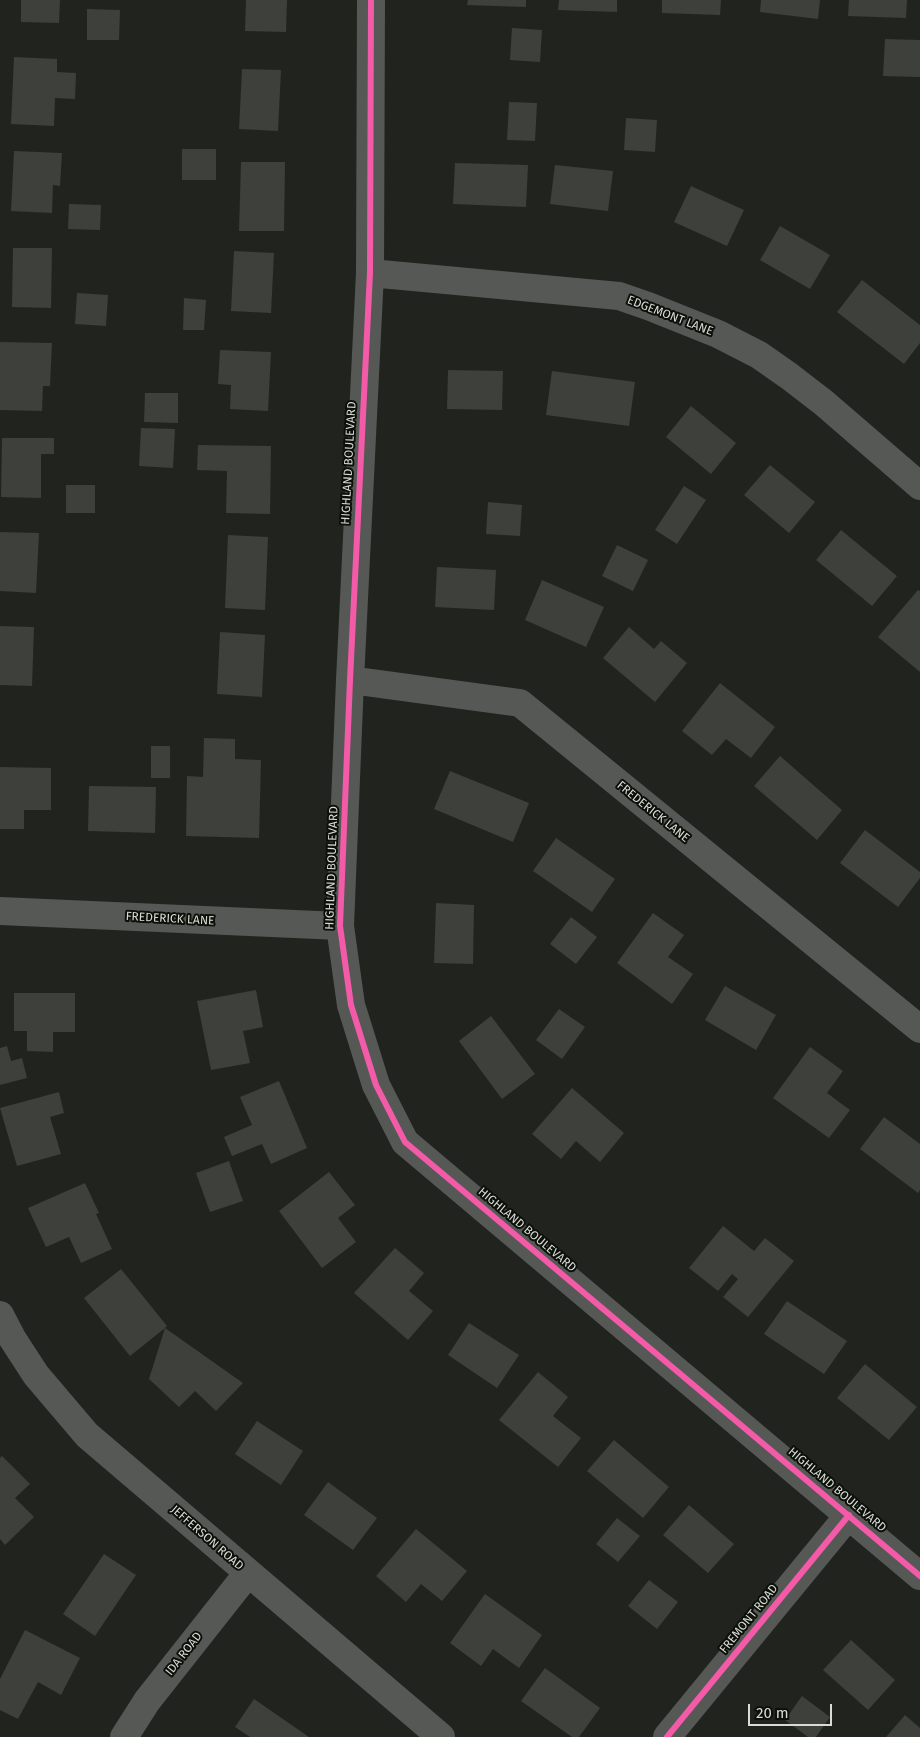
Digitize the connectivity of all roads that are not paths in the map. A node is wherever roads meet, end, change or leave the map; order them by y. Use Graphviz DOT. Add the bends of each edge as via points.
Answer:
graph roads {
  1 [pos="370,0"];
  2 [pos="370,273"];
  3 [pos="920,486"];
  4 [pos="350,680"];
  5 [pos="0,911"];
  6 [pos="340,926"];
  7 [pos="920,1029"];
  8 [pos="0,1315"];
  9 [pos="849,1515"];
  10 [pos="248,1573"];
  11 [pos="920,1576"];
  12 [pos="124,1737"];
  13 [pos="441,1737"];
  14 [pos="667,1737"];
  1 -- 2 [label="street, HIGHLAND BOULEVARD"];
  2 -- 3 [label="street, EDGEMONT LANE" via="619,296 648,306 718,334 759,355 824,403"];
  2 -- 4 [label="street, HIGHLAND BOULEVARD"];
  4 -- 6 [label="street, HIGHLAND BOULEVARD"];
  4 -- 7 [label="street, FREDERICK LANE" via="520,703"];
  5 -- 6 [label="street, FREDERICK LANE"];
  6 -- 9 [label="street, HIGHLAND BOULEVARD" via="351,1006 376,1085 405,1142"];
  8 -- 10 [label="street, JEFFERSON ROAD" via="36,1375 87,1436"];
  9 -- 11 [label="street, HIGHLAND BOULEVARD"];
  9 -- 14 [label="street, FREMONT ROAD"];
  10 -- 12 [label="street, IDA ROAD" via="147,1701"];
  10 -- 13 [label="street, JEFFERSON ROAD"];
}
